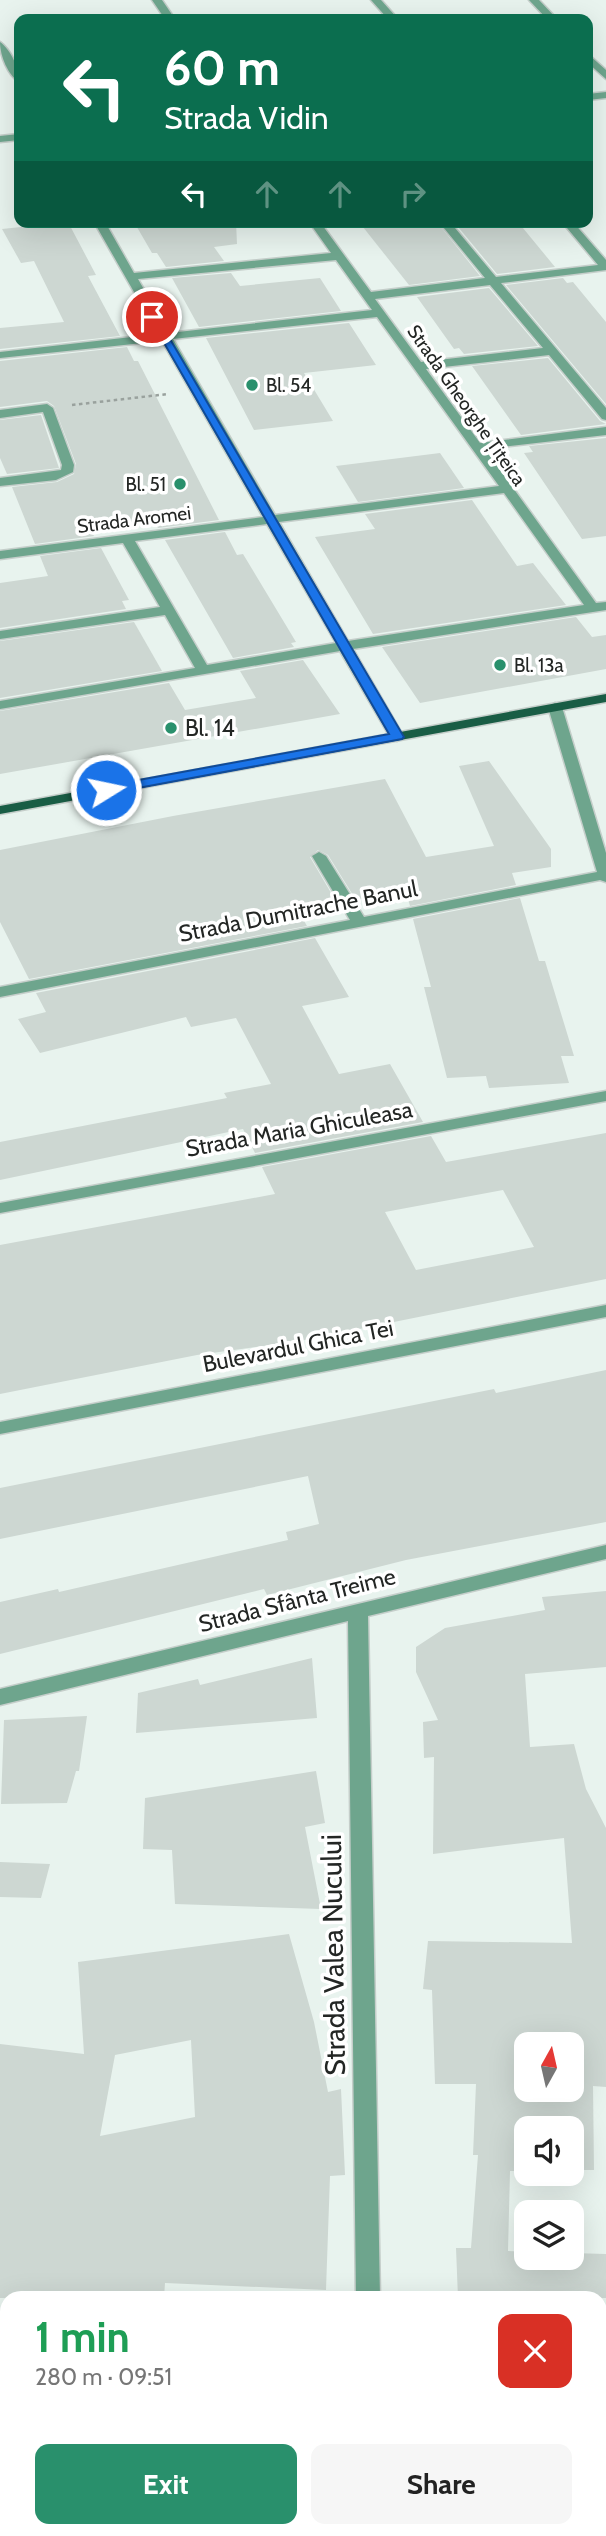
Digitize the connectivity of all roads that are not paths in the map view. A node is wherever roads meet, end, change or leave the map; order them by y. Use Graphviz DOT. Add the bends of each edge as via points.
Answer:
graph roads {
  1 [pos="376,0"];
  2 [pos="534,0"];
  3 [pos="389,14"];
  4 [pos="547,14"];
  5 [pos="0,45"];
  6 [pos="593,62"];
  7 [pos="14,70"];
  8 [pos="606,76"];
  9 [pos="102,228"];
  10 [pos="318,228"];
  11 [pos="449,228"];
  12 [pos="572,228"];
  13 [pos="339,256"];
  14 [pos="606,267"];
  15 [pos="129,277"];
  16 [pos="493,281"];
  17 [pos="369,296"];
  18 [pos="380,313"];
  19 [pos="163,337"];
  20 [pos="551,351"];
  21 [pos="0,355"];
  22 [pos="419,366"];
  23 [pos="0,414"];
  24 [pos="606,416"];
  25 [pos="606,431"];
  26 [pos="475,447"];
  27 [pos="0,482"];
  28 [pos="505,489"];
  29 [pos="272,520"];
  30 [pos="128,540"];
  31 [pos="0,555"];
  32 [pos="599,607"];
  33 [pos="170,610"];
  34 [pos="0,635"];
  35 [pos="345,646"];
  36 [pos="203,670"];
  37 [pos="606,698"];
  38 [pos="0,705"];
  39 [pos="555,708"];
  40 [pos="397,737"];
  41 [pos="0,810"];
  42 [pos="319,856"];
  43 [pos="605,877"];
  44 [pos="360,923"];
  45 [pos="0,992"];
  46 [pos="606,1096"];
  47 [pos="0,1208"];
  48 [pos="606,1311"];
  49 [pos="0,1428"];
  50 [pos="606,1552"];
  51 [pos="358,1611"];
  52 [pos="0,1697"];
  53 [pos="368,2291"];
  1 -- 3 [label="street"];
  2 -- 4 [label="street"];
  5 -- 7 [label="street"];
  6 -- 8 [label="street"];
  9 -- 15 [label="street"];
  10 -- 13 [label="street, Strada Gheorghe Țițeica"];
  11 -- 16 [label="street"];
  12 -- 14 [label="street"];
  13 -- 15 [label="street"];
  13 -- 17 [label="street, Strada Gheorghe Țițeica"];
  14 -- 16 [label="street"];
  15 -- 19 [label="street"];
  16 -- 17 [label="street"];
  16 -- 20 [label="street"];
  17 -- 18 [label="street, Strada Gheorghe Țițeica"];
  18 -- 19 [label="street"];
  18 -- 22 [label="street, Strada Gheorghe Țițeica"];
  19 -- 21 [label="street"];
  19 -- 29 [label="street"];
  20 -- 22 [label="street"];
  20 -- 24 [label="street"];
  22 -- 26 [label="street, Strada Gheorghe Țițeica"];
  23 -- 27 [label="street" via="47,408 67,471"];
  25 -- 26 [label="street"];
  26 -- 28 [label="street, Strada Gheorghe Țițeica"];
  28 -- 29 [label="street, Strada Aromei"];
  28 -- 32 [label="street, Strada Gheorghe Țițeica"];
  29 -- 30 [label="street, Strada Aromei"];
  29 -- 35 [label="street"];
  30 -- 31 [label="street, Strada Aromei"];
  30 -- 33 [label="street"];
  32 -- 35 [label="street"];
  33 -- 34 [label="street"];
  33 -- 36 [label="street"];
  35 -- 36 [label="street"];
  35 -- 40 [label="street"];
  36 -- 38 [label="street"];
  37 -- 39 [label="main road"];
  39 -- 40 [label="main road"];
  39 -- 43 [label="street"];
  40 -- 41 [label="main road"];
  42 -- 44 [label="street"];
  43 -- 44 [label="street, Strada Dumitrache Banul"];
  44 -- 45 [label="street, Strada Dumitrache Banul"];
  46 -- 47 [label="street, Strada Maria Ghiculeasa"];
  48 -- 49 [label="street, Bulevardul Ghica Tei"];
  50 -- 51 [label="street, Strada Sfânta Treime"];
  51 -- 52 [label="street, Strada Sfânta Treime"];
  51 -- 53 [label="street, Strada Valea Nucului"];
}
